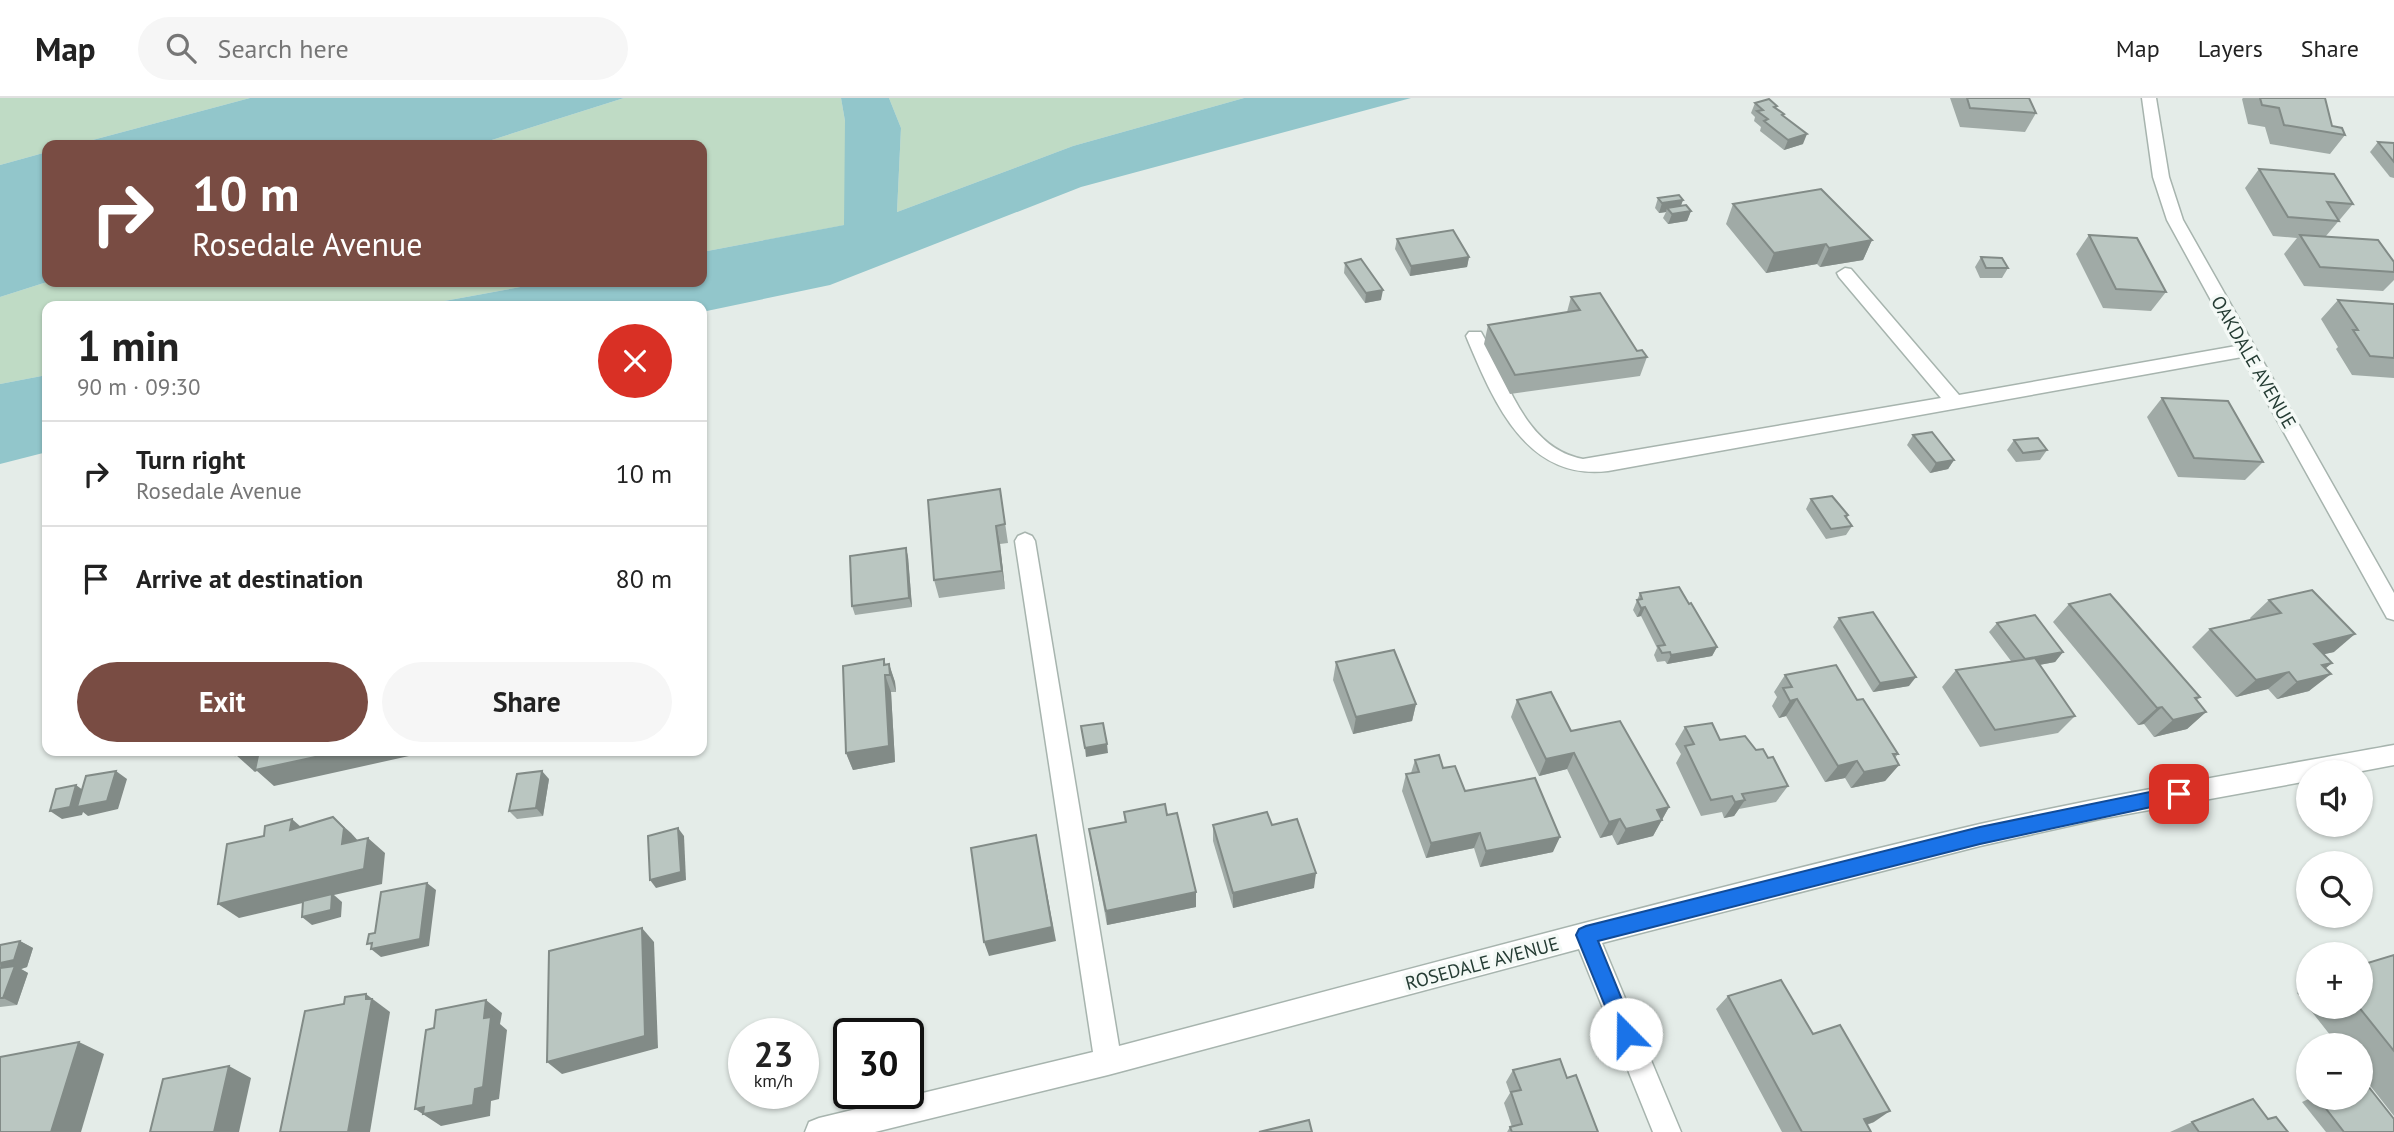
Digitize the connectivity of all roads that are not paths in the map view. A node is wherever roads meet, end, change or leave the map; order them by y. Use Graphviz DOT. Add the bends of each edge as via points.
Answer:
graph roads {
  1 [pos="2149,98"];
  2 [pos="1845,273"];
  3 [pos="1475,336"];
  4 [pos="2247,350"];
  5 [pos="1955,402"];
  6 [pos="1025,541"];
  7 [pos="2394,612"];
  8 [pos="2394,755"];
  9 [pos="1586,935"];
  10 [pos="1108,1062"];
  11 [pos="819,1132"];
  12 [pos="1667,1132"];
  1 -- 4 [label="street, OAKDALE AVENUE" via="2161,177 2175,220"];
  2 -- 5 [label="street"];
  3 -- 5 [label="street" via="1491,375 1524,428 1551,454 1578,467"];
  4 -- 5 [label="street"];
  4 -- 7 [label="street, OAKDALE AVENUE"];
  6 -- 10 [label="street"];
  8 -- 9 [label="street, ROSEDALE AVENUE" via="1980,835"];
  9 -- 10 [label="street, ROSEDALE AVENUE"];
  9 -- 12 [label="street"];
  10 -- 11 [label="street, ROSEDALE AVENUE"];
}
